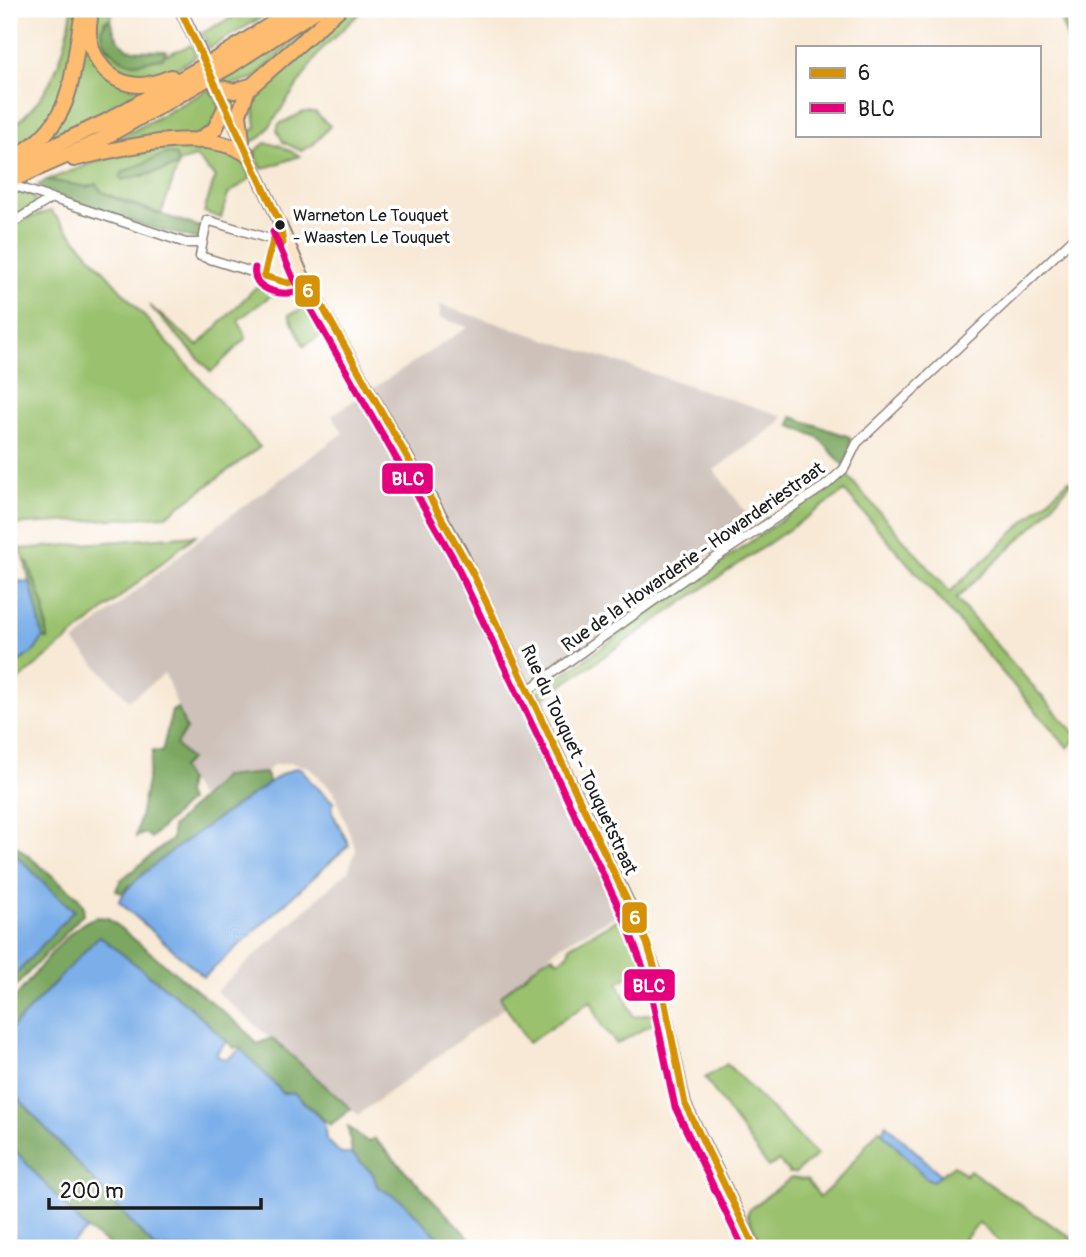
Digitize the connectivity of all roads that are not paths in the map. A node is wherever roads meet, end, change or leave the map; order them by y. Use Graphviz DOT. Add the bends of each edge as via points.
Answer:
graph roads {
  1 [pos="84,9"];
  2 [pos="93,9"];
  3 [pos="180,9"];
  4 [pos="295,9"];
  5 [pos="318,9"];
  6 [pos="339,9"];
  7 [pos="227,60"];
  8 [pos="197,77"];
  9 [pos="250,86"];
  10 [pos="217,87"];
  11 [pos="226,106"];
  12 [pos="242,141"];
  13 [pos="195,142"];
  14 [pos="248,155"];
  15 [pos="11,164"];
  16 [pos="49,165"];
  17 [pos="9,182"];
  18 [pos="50,199"];
  19 [pos="9,225"];
  20 [pos="281,226"];
  21 [pos="1077,235"];
  22 [pos="202,243"];
  23 [pos="283,243"];
  24 [pos="300,276"];
  25 [pos="527,691"];
  26 [pos="755,1248"];
  1 -- 15 [label="highway" via="65,107 46,134"];
  2 -- 8 [label="highway" via="89,40 110,74 138,85"];
  3 -- 10 [label="main road, Rue du Touquet - Touquetstraat"];
  4 -- 7 [label="highway"];
  5 -- 7 [label="highway"];
  6 -- 9 [label="highway"];
  7 -- 8 [label="highway, bridge"];
  8 -- 15 [label="highway"];
  8 -- 16 [label="highway" via="95,143"];
  9 -- 10 [label="highway" via="234,91"];
  9 -- 12 [label="highway" via="239,114"];
  10 -- 11 [label="main road, Rue du Touquet - Touquetstraat"];
  11 -- 12 [label="main road, Rue du Touquet - Touquetstraat"];
  11 -- 13 [label="highway" via="215,129"];
  12 -- 14 [label="main road, Rue du Touquet - Touquetstraat"];
  13 -- 14 [label="highway" via="227,145"];
  13 -- 16 [label="highway" via="121,148"];
  14 -- 20 [label="main road, Rue du Touquet - Touquetstraat"];
  16 -- 17 [label="highway"];
  17 -- 18 [label="street"];
  18 -- 19 [label="street"];
  18 -- 22 [label="street" via="186,243"];
  20 -- 23 [label="main road, Rue du Touquet - Touquetstraat"];
  20 -- 24 [label="main road, Rue du Touquet - Touquetstraat"];
  21 -- 25 [label="street, Rue de la Howarderie - Howarderiestraat" via="857,443 838,476"];
  22 -- 23 [label="street" via="207,220"];
  22 -- 24 [label="street" via="200,257 288,283"];
  23 -- 24 [label="main road, Rue du Touquet - Touquetstraat"];
  24 -- 25 [label="main road, Rue du Touquet - Touquetstraat" via="322,306 461,551"];
  25 -- 26 [label="main road, Rue du Touquet - Touquetstraat" via="647,943 664,999 682,1097"];
}
